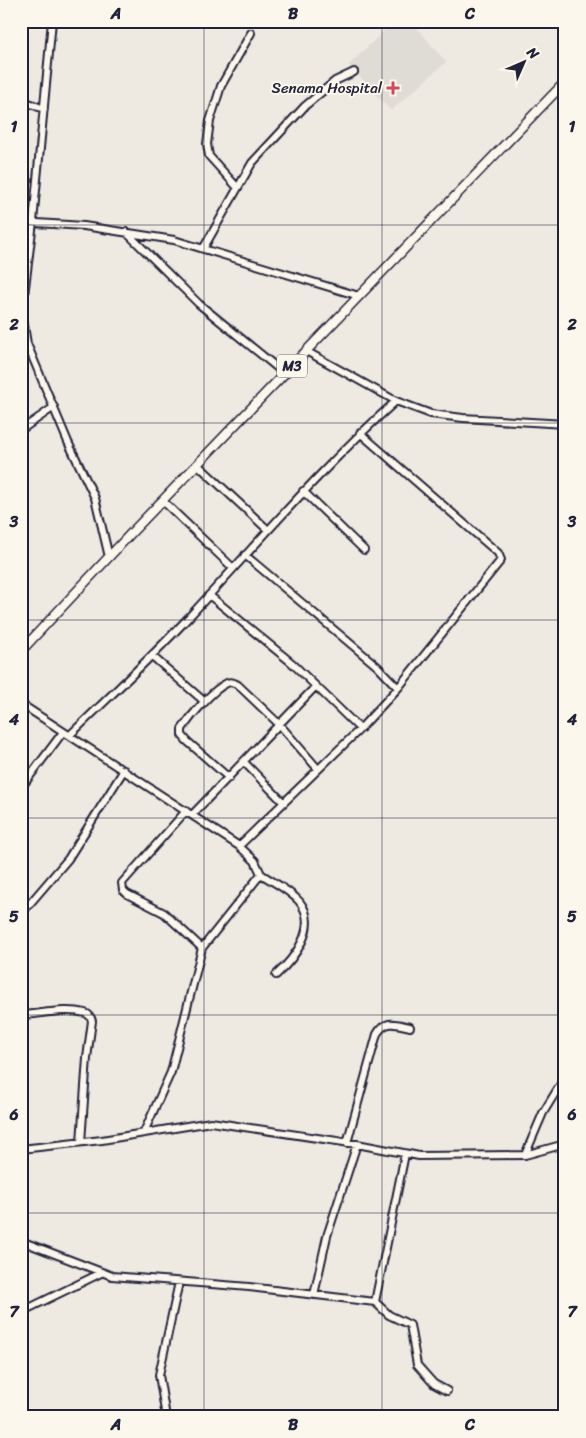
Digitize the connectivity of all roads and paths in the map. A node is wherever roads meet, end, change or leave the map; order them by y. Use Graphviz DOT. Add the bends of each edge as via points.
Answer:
graph roads {
  1 [pos="52,21"];
  2 [pos="250,33"];
  3 [pos="354,72"];
  4 [pos="565,82"];
  5 [pos="21,100"];
  6 [pos="44,109"];
  7 [pos="236,187"];
  8 [pos="21,222"];
  9 [pos="33,222"];
  10 [pos="126,231"];
  11 [pos="202,248"];
  12 [pos="359,296"];
  13 [pos="22,298"];
  14 [pos="306,351"];
  15 [pos="285,374"];
  16 [pos="396,401"];
  17 [pos="54,407"];
  18 [pos="565,424"];
  19 [pos="21,430"];
  20 [pos="360,433"];
  21 [pos="198,465"];
  22 [pos="303,491"];
  23 [pos="163,502"];
  24 [pos="267,529"];
  25 [pos="364,550"];
  26 [pos="245,555"];
  27 [pos="109,557"];
  28 [pos="232,567"];
  29 [pos="209,595"];
  30 [pos="21,651"];
  31 [pos="152,656"];
  32 [pos="316,686"];
  33 [pos="398,688"];
  34 [pos="205,702"];
  35 [pos="21,704"];
  36 [pos="279,724"];
  37 [pos="360,729"];
  38 [pos="67,734"];
  39 [pos="244,762"];
  40 [pos="318,769"];
  41 [pos="124,770"];
  42 [pos="229,778"];
  43 [pos="21,788"];
  44 [pos="283,802"];
  45 [pos="189,813"];
  46 [pos="239,846"];
  47 [pos="261,874"];
  48 [pos="21,914"];
  49 [pos="202,948"];
  50 [pos="276,975"];
  51 [pos="21,1015"];
  52 [pos="410,1027"];
  53 [pos="565,1076"];
  54 [pos="144,1132"];
  55 [pos="81,1142"];
  56 [pos="347,1143"];
  57 [pos="357,1144"];
  58 [pos="565,1144"];
  59 [pos="21,1149"];
  60 [pos="405,1154"];
  61 [pos="525,1155"];
  62 [pos="21,1241"];
  63 [pos="101,1273"];
  64 [pos="179,1282"];
  65 [pos="314,1296"];
  66 [pos="376,1302"];
  67 [pos="21,1312"];
  68 [pos="447,1391"];
  69 [pos="166,1417"];
  1 -- 6 [label="street"];
  2 -- 7 [label="street" via="221,86 210,120 207,144 209,156"];
  3 -- 7 [label="street" via="335,81 305,106 252,163"];
  4 -- 12 [label="main road, M3"];
  5 -- 6 [label="street"];
  6 -- 9 [label="street"];
  7 -- 11 [label="street"];
  8 -- 9 [label="street"];
  9 -- 10 [label="street"];
  9 -- 13 [label="street"];
  10 -- 11 [label="street"];
  10 -- 15 [label="street" via="198,304"];
  11 -- 12 [label="street"];
  12 -- 14 [label="main road, M3"];
  13 -- 17 [label="street" via="27,344"];
  14 -- 15 [label="main road, M3"];
  14 -- 16 [label="street"];
  15 -- 21 [label="main road, M3"];
  16 -- 18 [label="street" via="447,417"];
  16 -- 20 [label="street"];
  17 -- 19 [label="street"];
  17 -- 27 [label="street" via="95,498"];
  20 -- 22 [label="street"];
  20 -- 33 [label="street" via="498,553 501,560"];
  21 -- 23 [label="main road, M3"];
  21 -- 24 [label="street"];
  22 -- 24 [label="street"];
  22 -- 25 [label="street"];
  23 -- 27 [label="main road, M3"];
  23 -- 28 [label="street"];
  24 -- 26 [label="street"];
  26 -- 28 [label="street"];
  26 -- 33 [label="street" via="377,666"];
  27 -- 30 [label="main road, M3"];
  28 -- 29 [label="street"];
  29 -- 31 [label="street"];
  29 -- 32 [label="street"];
  31 -- 34 [label="street"];
  31 -- 38 [label="street"];
  32 -- 36 [label="street"];
  32 -- 37 [label="street"];
  33 -- 37 [label="street"];
  34 -- 36 [label="street" via="232,682"];
  34 -- 42 [label="street" via="182,729 182,735"];
  35 -- 38 [label="street"];
  36 -- 39 [label="street"];
  36 -- 40 [label="street"];
  37 -- 40 [label="street"];
  38 -- 41 [label="street"];
  38 -- 43 [label="street"];
  39 -- 42 [label="street"];
  39 -- 44 [label="street"];
  40 -- 44 [label="street"];
  41 -- 45 [label="street"];
  41 -- 48 [label="street" via="68,859"];
  42 -- 45 [label="street"];
  44 -- 46 [label="street"];
  45 -- 46 [label="street"];
  45 -- 49 [label="street" via="122,882 122,886 127,894 164,913"];
  46 -- 47 [label="street" via="255,861"];
  47 -- 49 [label="street"];
  47 -- 50 [label="street" via="299,902 306,918 301,946"];
  49 -- 54 [label="street" via="171,1072"];
  51 -- 55 [label="street" via="62,1012 90,1015"];
  52 -- 56 [label="street" via="389,1022 381,1026"];
  53 -- 61 [label="street" via="542,1113"];
  54 -- 55 [label="street"];
  54 -- 56 [label="street" via="211,1122"];
  55 -- 59 [label="street"];
  56 -- 57 [label="street"];
  57 -- 60 [label="street"];
  57 -- 65 [label="street" via="327,1236"];
  58 -- 61 [label="street"];
  60 -- 61 [label="street"];
  60 -- 66 [label="street"];
  62 -- 63 [label="street"];
  63 -- 64 [label="street"];
  63 -- 67 [label="street"];
  64 -- 65 [label="street"];
  64 -- 69 [label="street" via="159,1375"];
  65 -- 66 [label="street"];
  66 -- 68 [label="street" via="389,1315 410,1325 417,1365 434,1384"];
}
